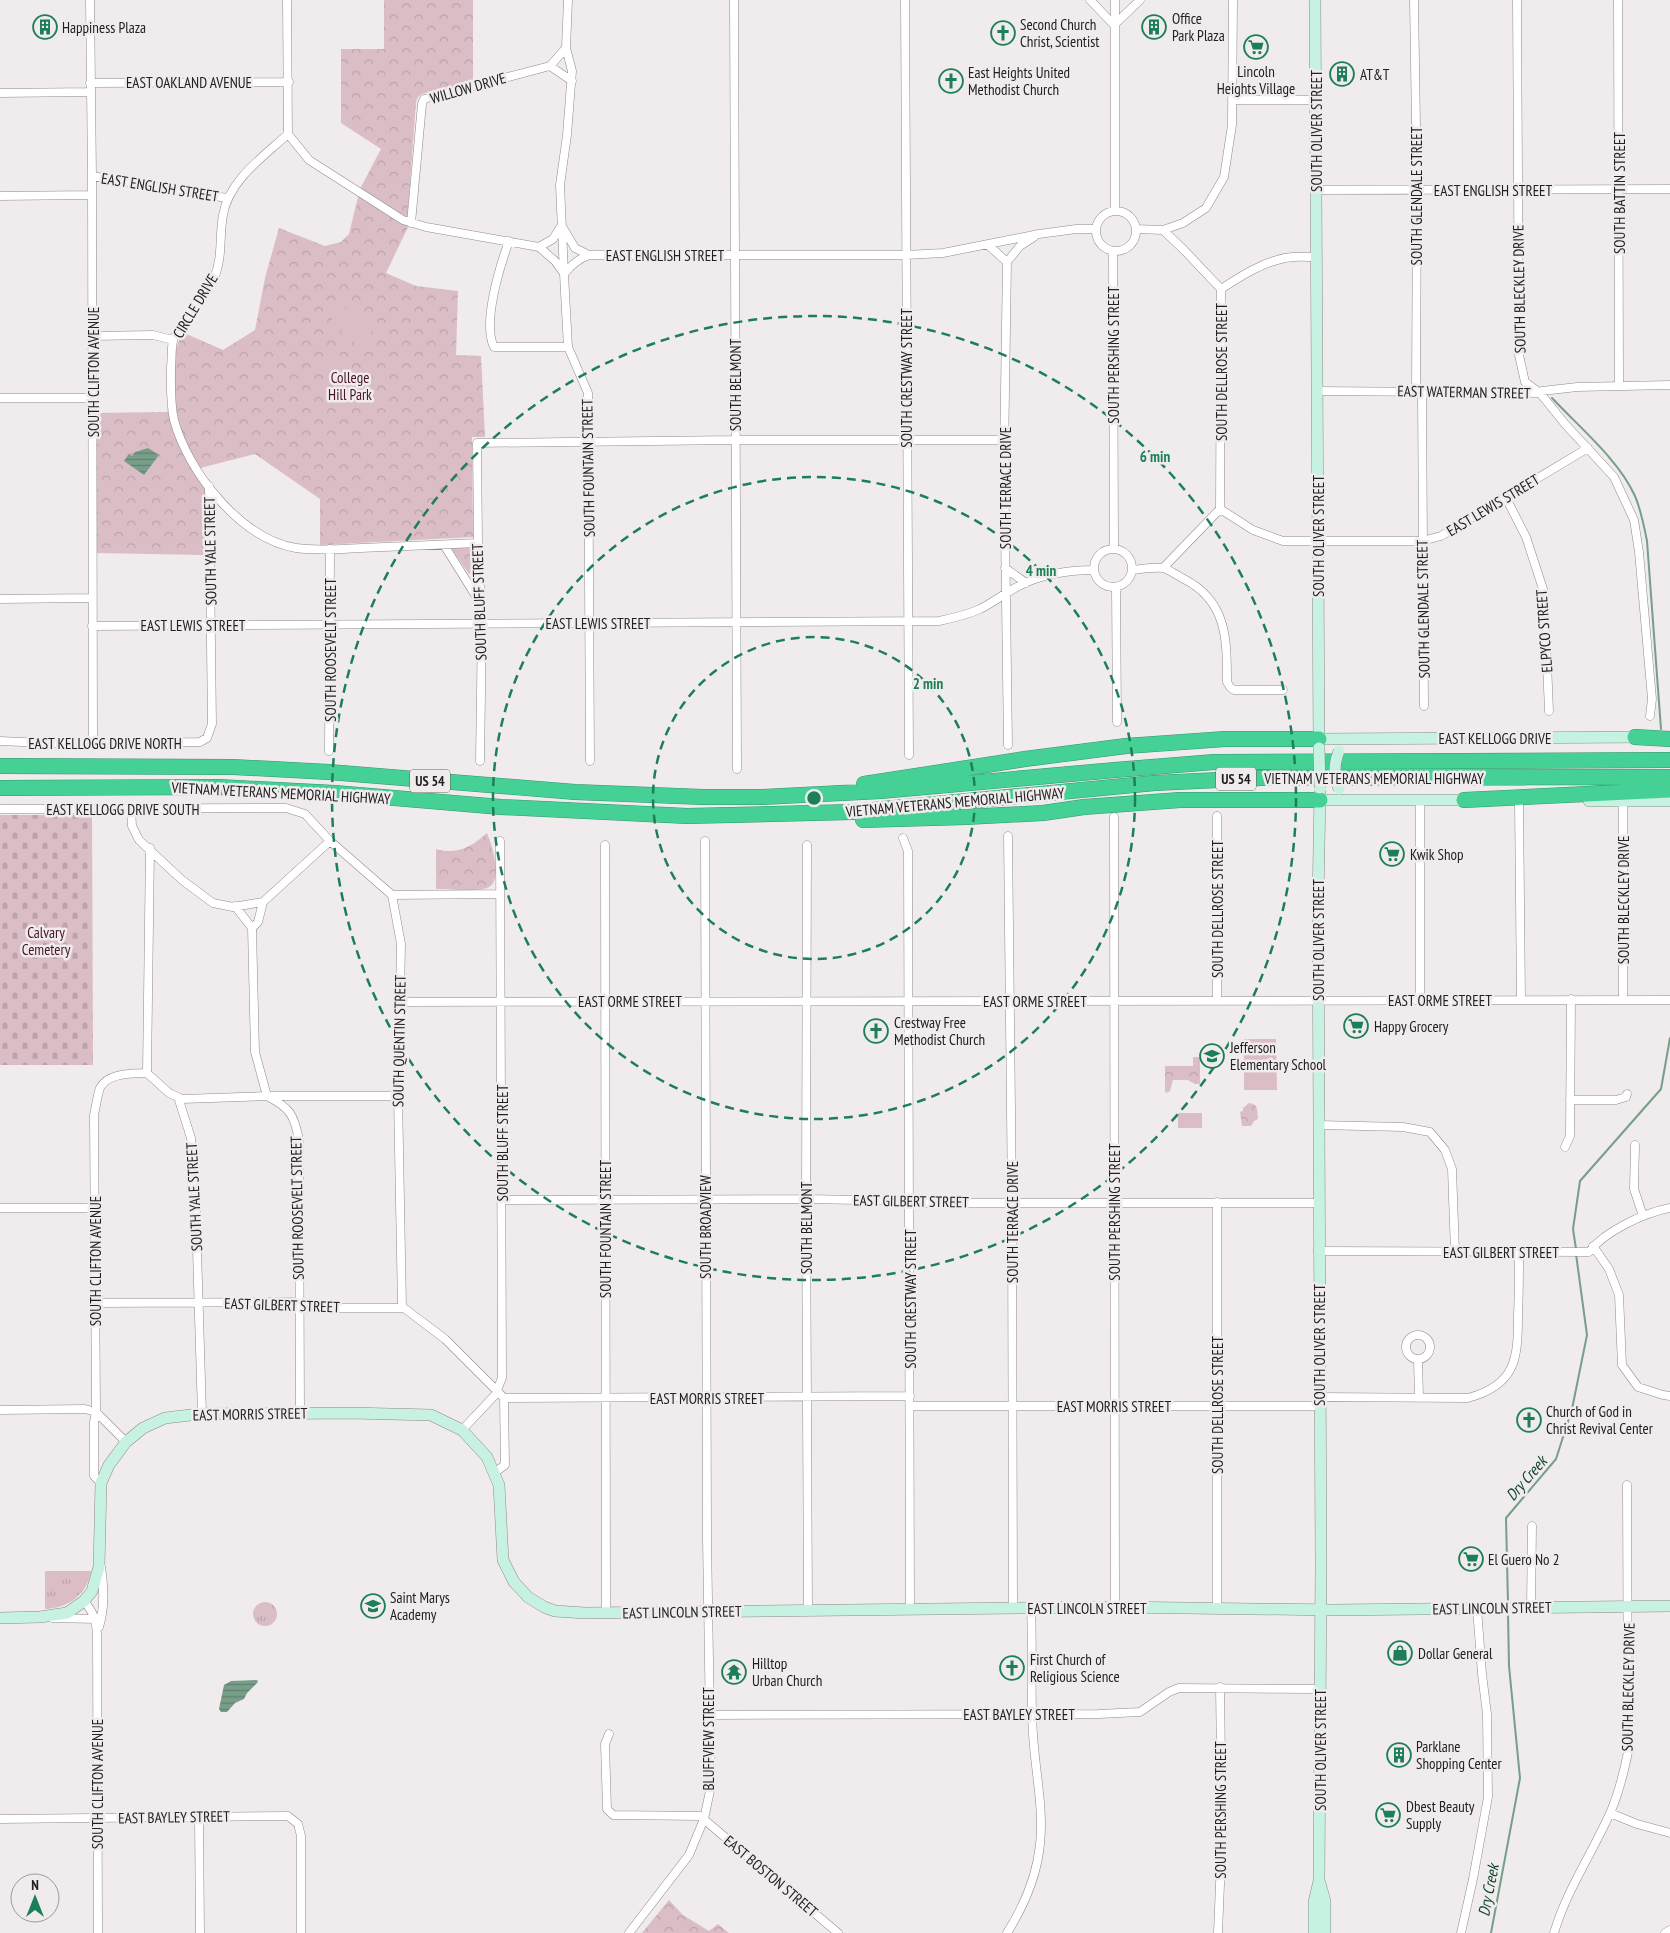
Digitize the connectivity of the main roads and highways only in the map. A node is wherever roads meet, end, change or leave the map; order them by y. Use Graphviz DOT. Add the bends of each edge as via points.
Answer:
graph roads {
  1 [pos="1315,0"];
  2 [pos="1635,737"];
  3 [pos="1670,738"];
  4 [pos="1356,739"];
  5 [pos="1319,744"];
  6 [pos="0,760"];
  7 [pos="1670,760"];
  8 [pos="47,765"];
  9 [pos="0,766"];
  10 [pos="1670,777"];
  11 [pos="0,788"];
  12 [pos="1670,790"];
  13 [pos="1320,794"];
  14 [pos="814,795"];
  15 [pos="1356,799"];
  16 [pos="1464,800"];
  17 [pos="1670,801"];
  18 [pos="804,814"];
  19 [pos="126,1442"];
  20 [pos="514,1582"];
  21 [pos="1670,1606"];
  22 [pos="1320,1610"];
  23 [pos="0,1618"];
  24 [pos="1319,1881"];
  25 [pos="1314,1933"];
  26 [pos="1325,1933"];
  1 -- 5 [label="main road, SOUTH OLIVER STREET"];
  2 -- 3 [label="highway"];
  2 -- 4 [label="main road, EAST KELLOGG DRIVE"];
  4 -- 5 [label="main road, EAST KELLOGG DRIVE"];
  4 -- 15 [label="main road, bridge" via="1339,751 1335,776 1339,789"];
  5 -- 13 [label="main road, SOUTH OLIVER STREET, bridge"];
  5 -- 14 [label="highway" via="1225,739 1099,749 870,782"];
  6 -- 8 [label="highway"];
  7 -- 14 [label="highway, VIETNAM VETERANS MEMORIAL HIGHWAY / US 54" via="1214,762"];
  8 -- 9 [label="highway, VIETNAM VETERANS MEMORIAL HIGHWAY / US 54"];
  8 -- 14 [label="highway, VIETNAM VETERANS MEMORIAL HIGHWAY / US 54" via="233,767 703,797"];
  10 -- 18 [label="highway, VIETNAM VETERANS MEMORIAL HIGHWAY / US 54" via="1270,778 1155,784"];
  11 -- 18 [label="highway, VIETNAM VETERANS MEMORIAL HIGHWAY / US 54" via="219,786 628,814"];
  12 -- 16 [label="highway"];
  13 -- 15 [label="main road"];
  13 -- 18 [label="highway" via="905,819 863,820"];
  13 -- 22 [label="main road, SOUTH OLIVER STREET"];
  15 -- 16 [label="main road"];
  16 -- 17 [label="main road"];
  19 -- 20 [label="main road, EAST MORRIS STREET" via="143,1428 165,1418 202,1414 431,1415 462,1430 487,1456 499,1485 503,1560"];
  19 -- 23 [label="main road, SOUTH CLIFTON AVENUE" via="109,1465 101,1483 99,1567 92,1591 67,1613"];
  20 -- 22 [label="main road, EAST LINCOLN STREET" via="535,1603 555,1611 1115,1607"];
  21 -- 22 [label="main road, EAST LINCOLN STREET"];
  22 -- 24 [label="main road, SOUTH OLIVER STREET"];
  24 -- 25 [label="main road, SOUTH OLIVER STREET" via="1314,1902"];
  24 -- 26 [label="main road, SOUTH OLIVER STREET" via="1325,1901"];
}
